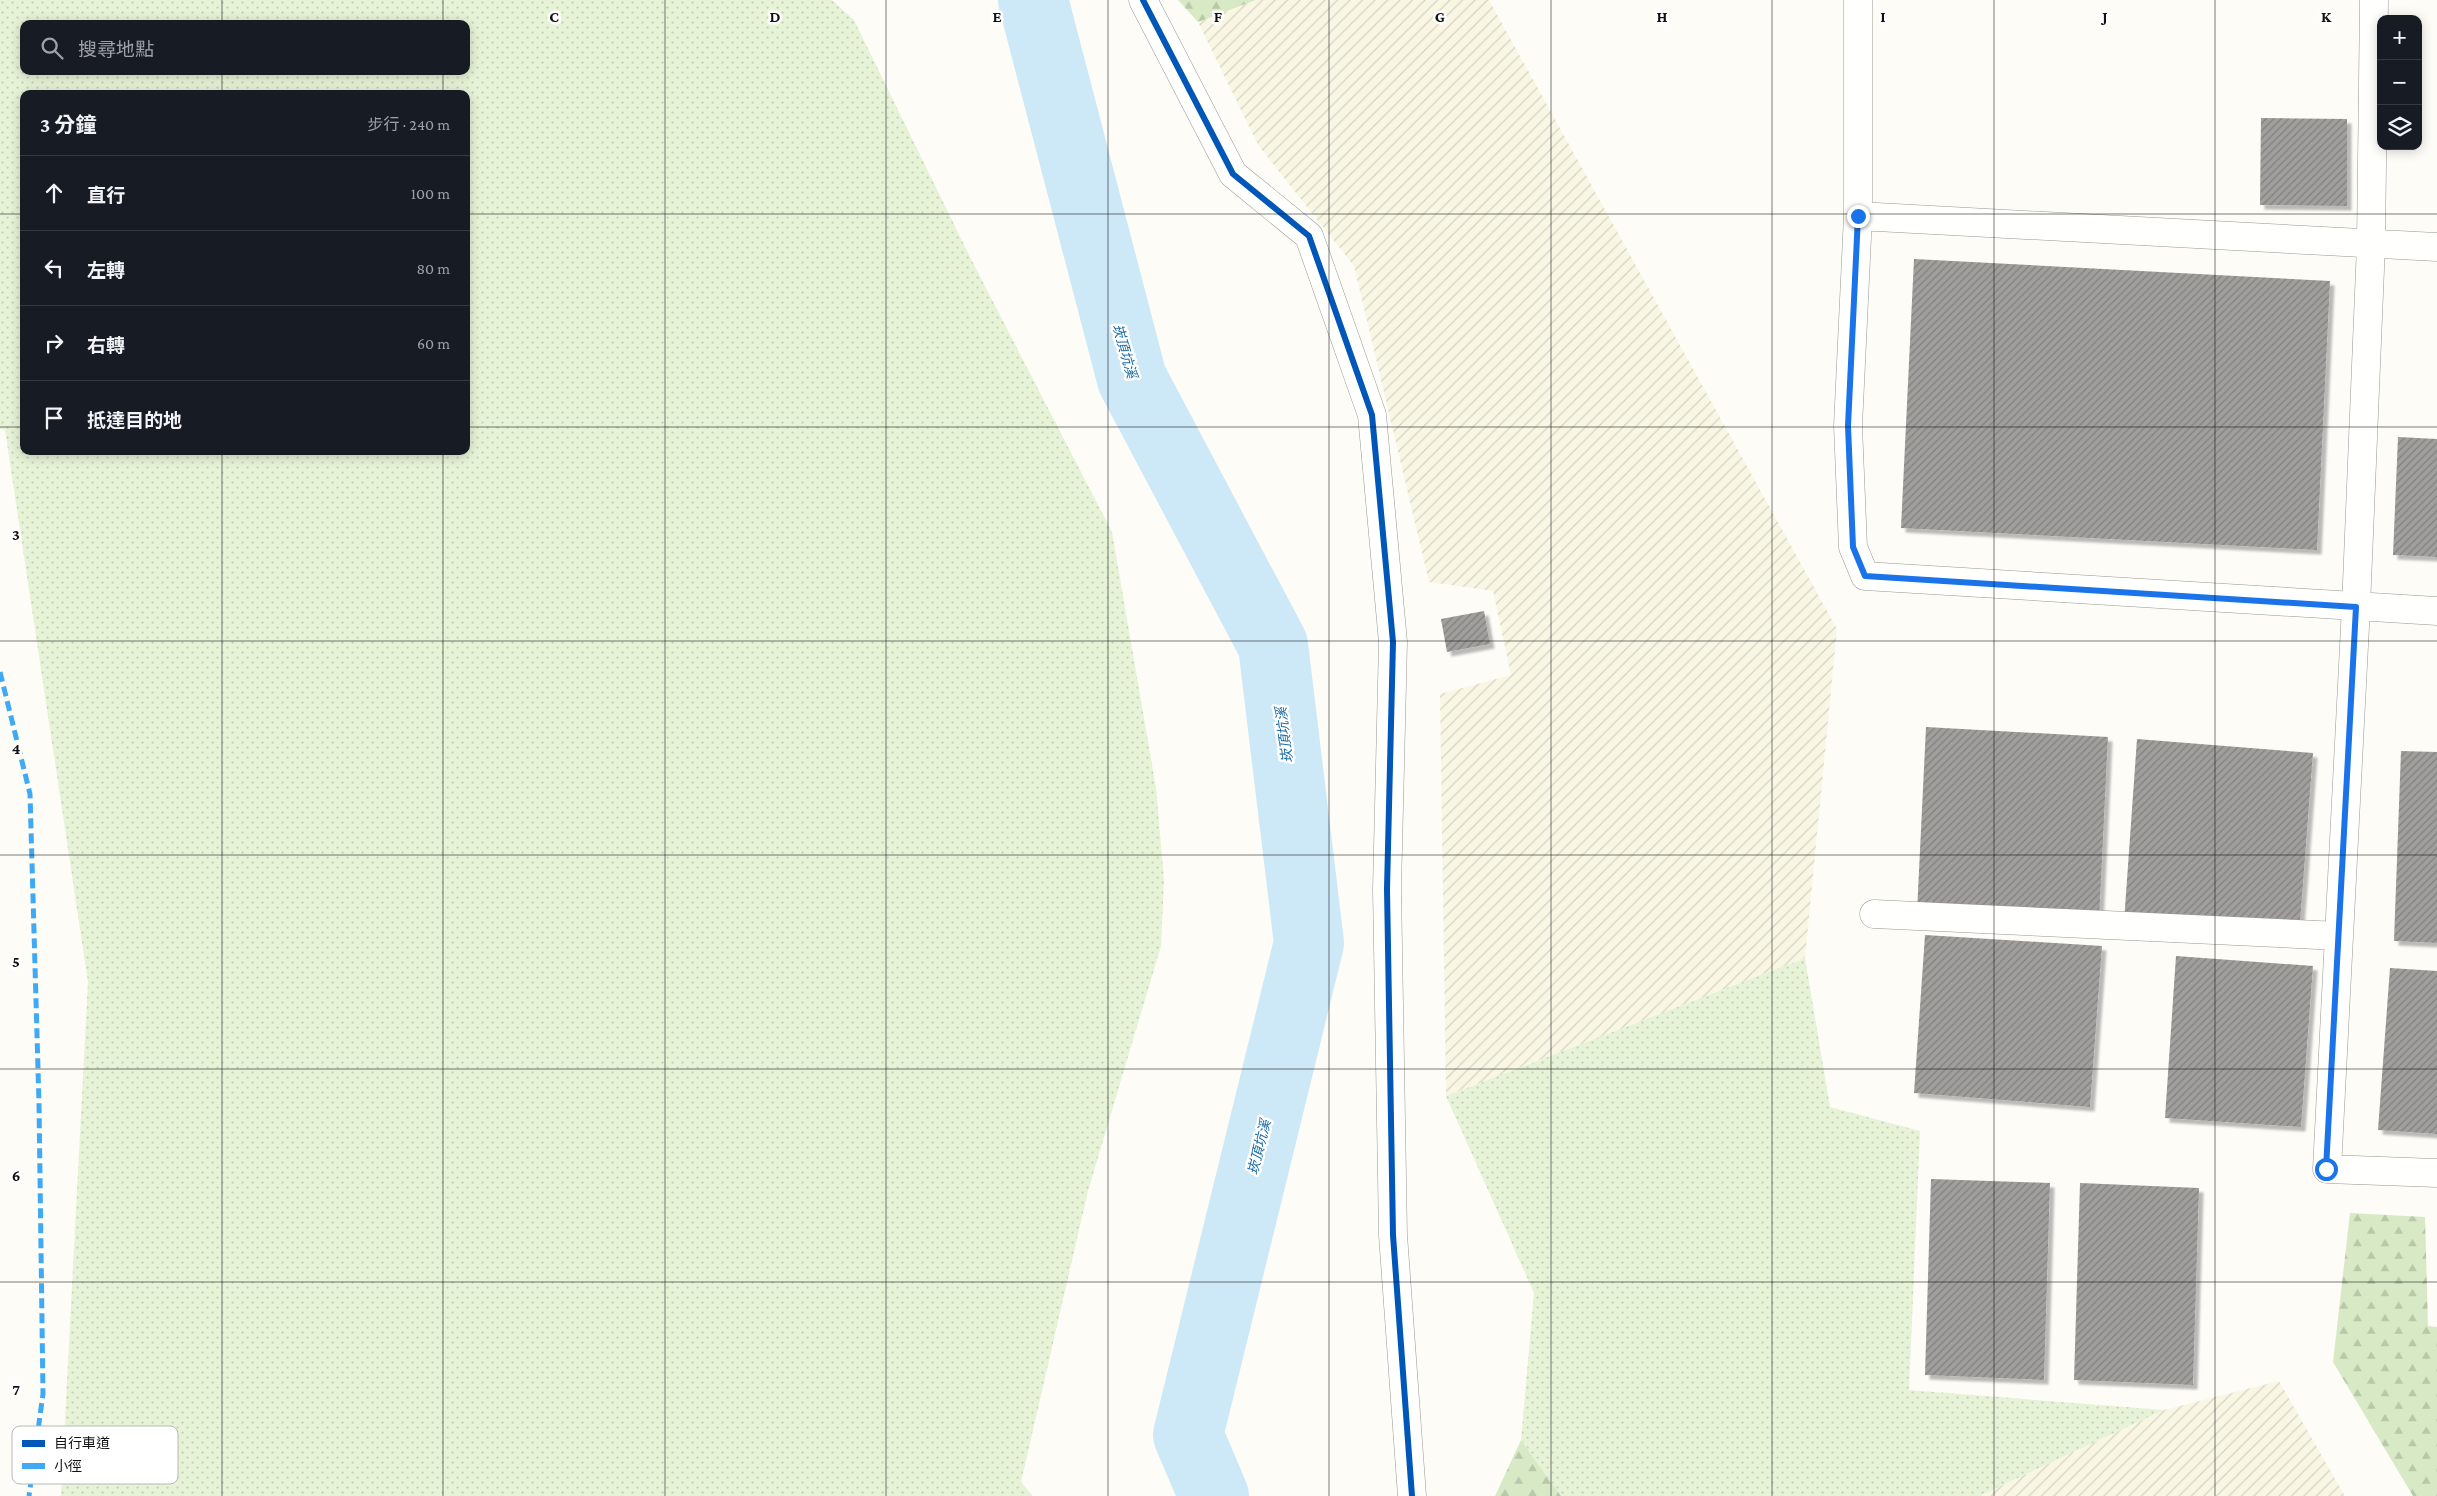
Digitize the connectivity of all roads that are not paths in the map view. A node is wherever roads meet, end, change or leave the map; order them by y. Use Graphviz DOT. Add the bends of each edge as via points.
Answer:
graph roads {
  1 [pos="1143,0"];
  2 [pos="1858,0"];
  3 [pos="2374,0"];
  4 [pos="1858,216"];
  5 [pos="2371,245"];
  6 [pos="2437,247"];
  7 [pos="2356,607"];
  8 [pos="2437,611"];
  9 [pos="1874,914"];
  10 [pos="2339,936"];
  11 [pos="2437,1173"];
  12 [pos="1412,1496"];
  1 -- 12 [label="street" via="1233,174 1308,236 1372,415 1392,642 1386,889 1393,1235"];
  2 -- 4 [label="street"];
  3 -- 5 [label="street"];
  4 -- 5 [label="street"];
  4 -- 7 [label="street" via="1848,426 1853,547 1865,576"];
  5 -- 6 [label="street"];
  5 -- 7 [label="street"];
  7 -- 8 [label="street"];
  7 -- 10 [label="street"];
  9 -- 10 [label="street"];
  10 -- 11 [label="street" via="2326,1169"];
}
